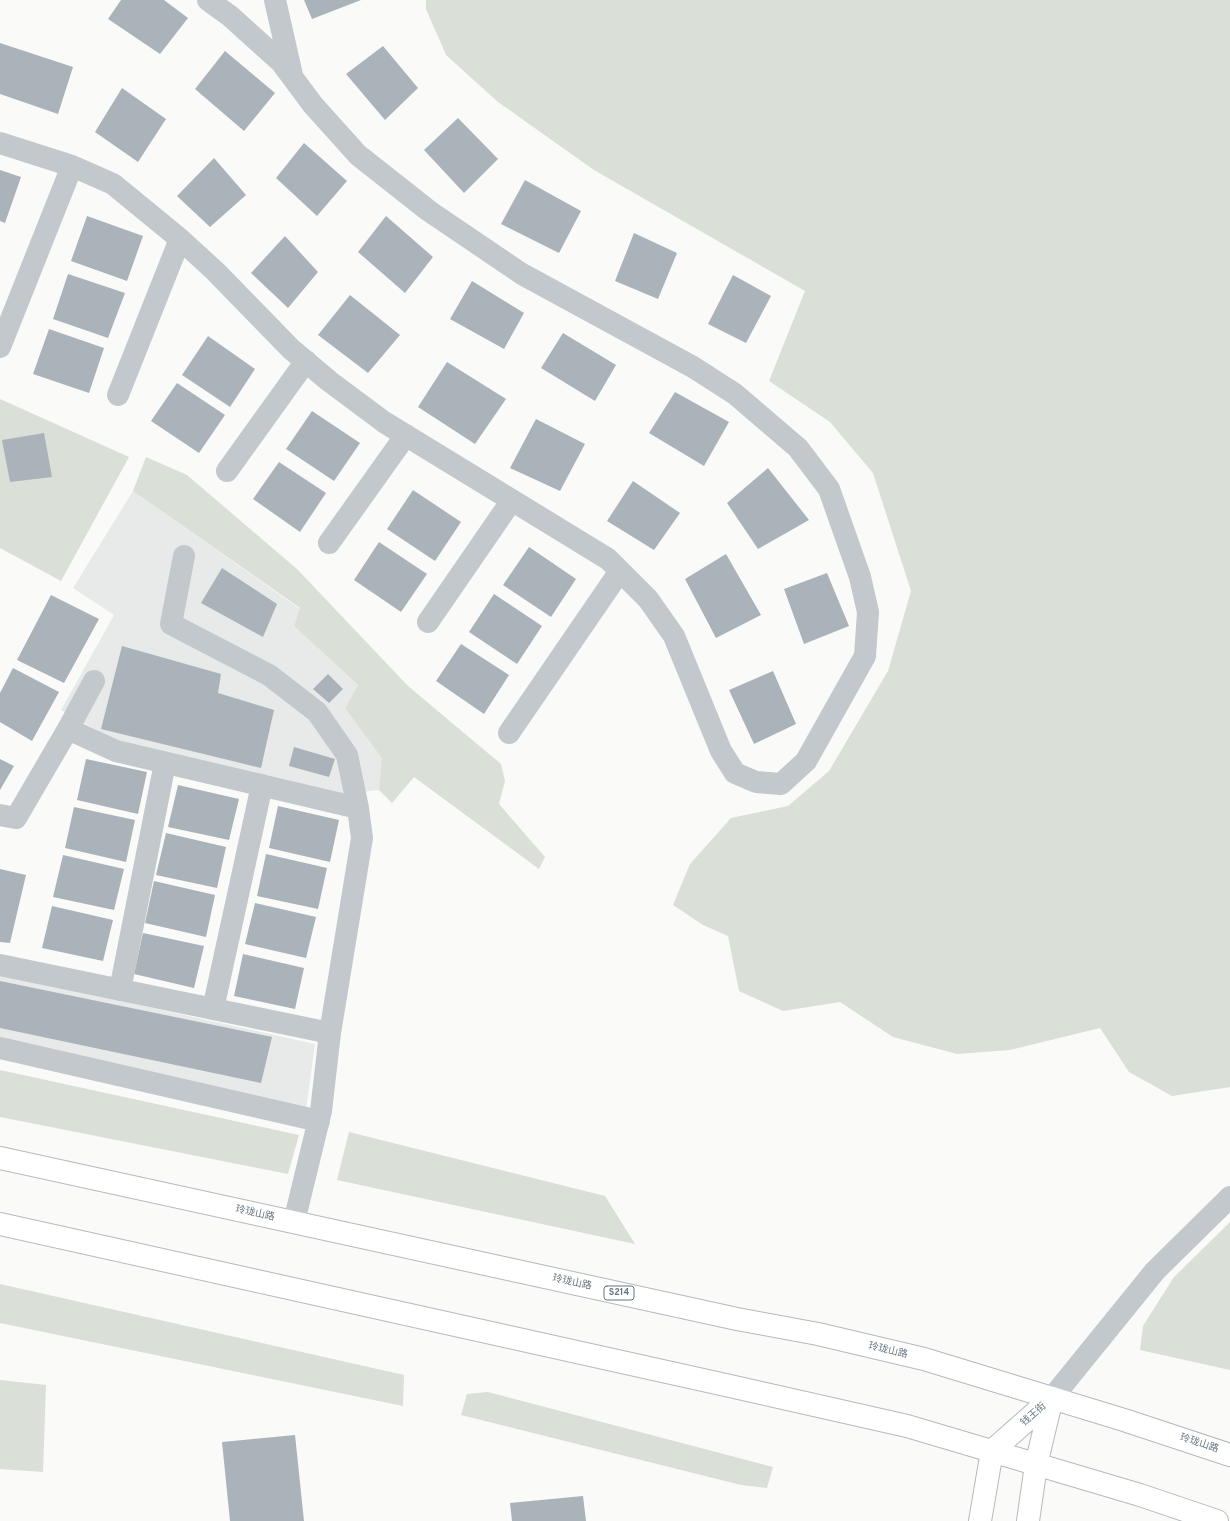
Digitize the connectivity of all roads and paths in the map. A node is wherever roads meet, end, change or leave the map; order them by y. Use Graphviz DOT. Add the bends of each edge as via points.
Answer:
graph roads {
  1 [pos="208,0"];
  2 [pos="275,0"];
  3 [pos="293,78"];
  4 [pos="0,143"];
  5 [pos="72,166"];
  6 [pos="180,239"];
  7 [pos="0,347"];
  8 [pos="306,361"];
  9 [pos="118,395"];
  10 [pos="406,435"];
  11 [pos="227,471"];
  12 [pos="512,500"];
  13 [pos="329,544"];
  14 [pos="184,556"];
  15 [pos="620,571"];
  16 [pos="428,622"];
  17 [pos="94,681"];
  18 [pos="68,729"];
  19 [pos="509,733"];
  20 [pos="165,763"];
  21 [pos="262,785"];
  22 [pos="358,808"];
  23 [pos="0,815"];
  24 [pos="0,964"];
  25 [pos="120,990"];
  26 [pos="213,1009"];
  27 [pos="330,1033"];
  28 [pos="0,1048"];
  29 [pos="318,1121"];
  30 [pos="0,1158"];
  31 [pos="1230,1197"];
  32 [pos="294,1222"];
  33 [pos="0,1224"];
  34 [pos="1052,1398"];
  35 [pos="992,1452"];
  36 [pos="1230,1454"];
  37 [pos="1036,1465"];
  38 [pos="980,1521"];
  39 [pos="1028,1521"];
  40 [pos="1218,1521"];
  1 -- 3 [label="street" via="230,16 281,62"];
  2 -- 3 [label="street"];
  3 -- 15 [label="street" via="313,105 358,155 428,211 522,274 693,367 735,394 798,448 829,489 860,577 868,612 865,656 806,760 781,784 756,782 736,773 721,751 674,636 648,599"];
  4 -- 5 [label="street"];
  5 -- 6 [label="street" via="113,184"];
  5 -- 7 [label="street"];
  6 -- 8 [label="street"];
  6 -- 9 [label="street"];
  8 -- 10 [label="street" via="329,382"];
  8 -- 11 [label="street"];
  10 -- 12 [label="street"];
  10 -- 13 [label="street"];
  12 -- 15 [label="street" via="608,559"];
  12 -- 16 [label="street"];
  14 -- 22 [label="street" via="171,624 269,675 318,712 347,756"];
  15 -- 19 [label="street"];
  17 -- 18 [label="street"];
  18 -- 20 [label="street" via="116,751"];
  18 -- 23 [label="street" via="16,818"];
  20 -- 21 [label="street"];
  20 -- 25 [label="street"];
  21 -- 22 [label="street"];
  21 -- 26 [label="street"];
  22 -- 27 [label="street" via="362,838"];
  24 -- 25 [label="street"];
  25 -- 26 [label="street"];
  26 -- 27 [label="street"];
  27 -- 29 [label="street"];
  28 -- 29 [label="street"];
  29 -- 32 [label="street"];
  30 -- 32 [label="main road, 玲珑山路 / S214"];
  31 -- 34 [label="street" via="1155,1271"];
  32 -- 34 [label="main road, 玲珑山路 / S214" via="737,1319 818,1334 924,1359"];
  33 -- 35 [label="main road" via="907,1426"];
  34 -- 35 [label="main road, 钱王街"];
  34 -- 36 [label="main road, 玲珑山路 / S214"];
  34 -- 37 [label="main road, 钱王街"];
  35 -- 37 [label="main road"];
  35 -- 38 [label="main road"];
  37 -- 39 [label="main road, 钱王街"];
  37 -- 40 [label="main road"];
}
